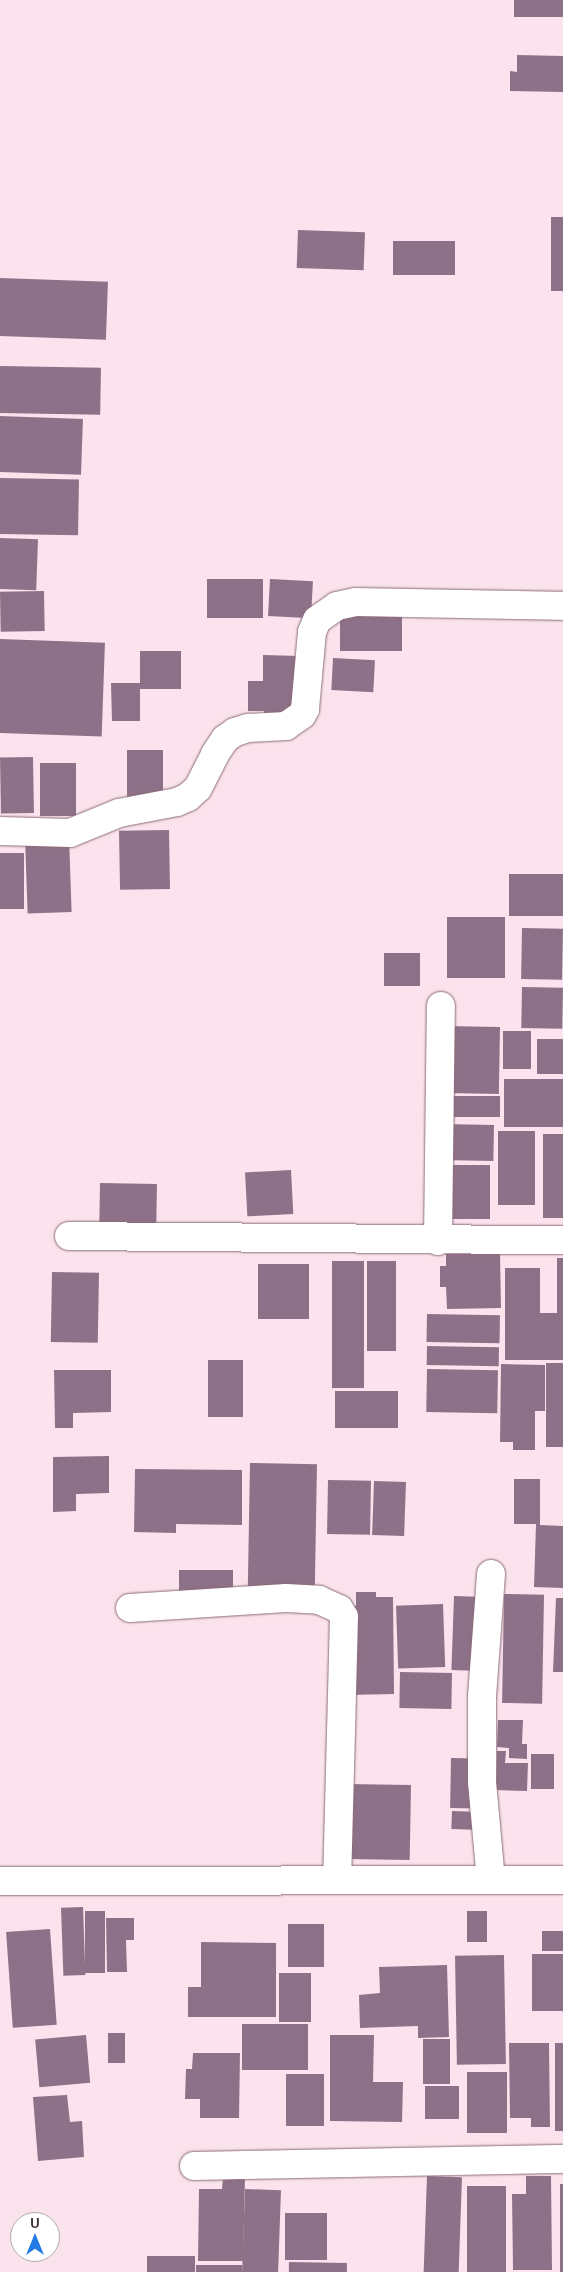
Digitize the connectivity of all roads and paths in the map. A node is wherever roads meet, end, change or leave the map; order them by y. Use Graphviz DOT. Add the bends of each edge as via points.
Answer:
graph roads {
  1 [pos="563,606"];
  2 [pos="0,831"];
  3 [pos="441,1006"];
  4 [pos="69,1236"];
  5 [pos="563,1240"];
  6 [pos="438,1241"];
  7 [pos="491,1574"];
  8 [pos="130,1608"];
  9 [pos="337,1880"];
  10 [pos="491,1880"];
  11 [pos="563,1880"];
  12 [pos="0,1881"];
  13 [pos="563,2159"];
  14 [pos="194,2166"];
  1 -- 2 [label="street" via="356,602 337,606 317,620 312,632 302,715 286,726 235,732 225,740 198,788 188,797 119,814 70,832"];
  3 -- 6 [label="street"];
  4 -- 6 [label="street"];
  5 -- 6 [label="street"];
  7 -- 10 [label="street" via="482,1698 482,1782"];
  8 -- 9 [label="street" via="286,1598 320,1600 339,1609 344,1617"];
  9 -- 10 [label="street"];
  9 -- 12 [label="street"];
  10 -- 11 [label="street"];
  13 -- 14 [label="street"];
}
